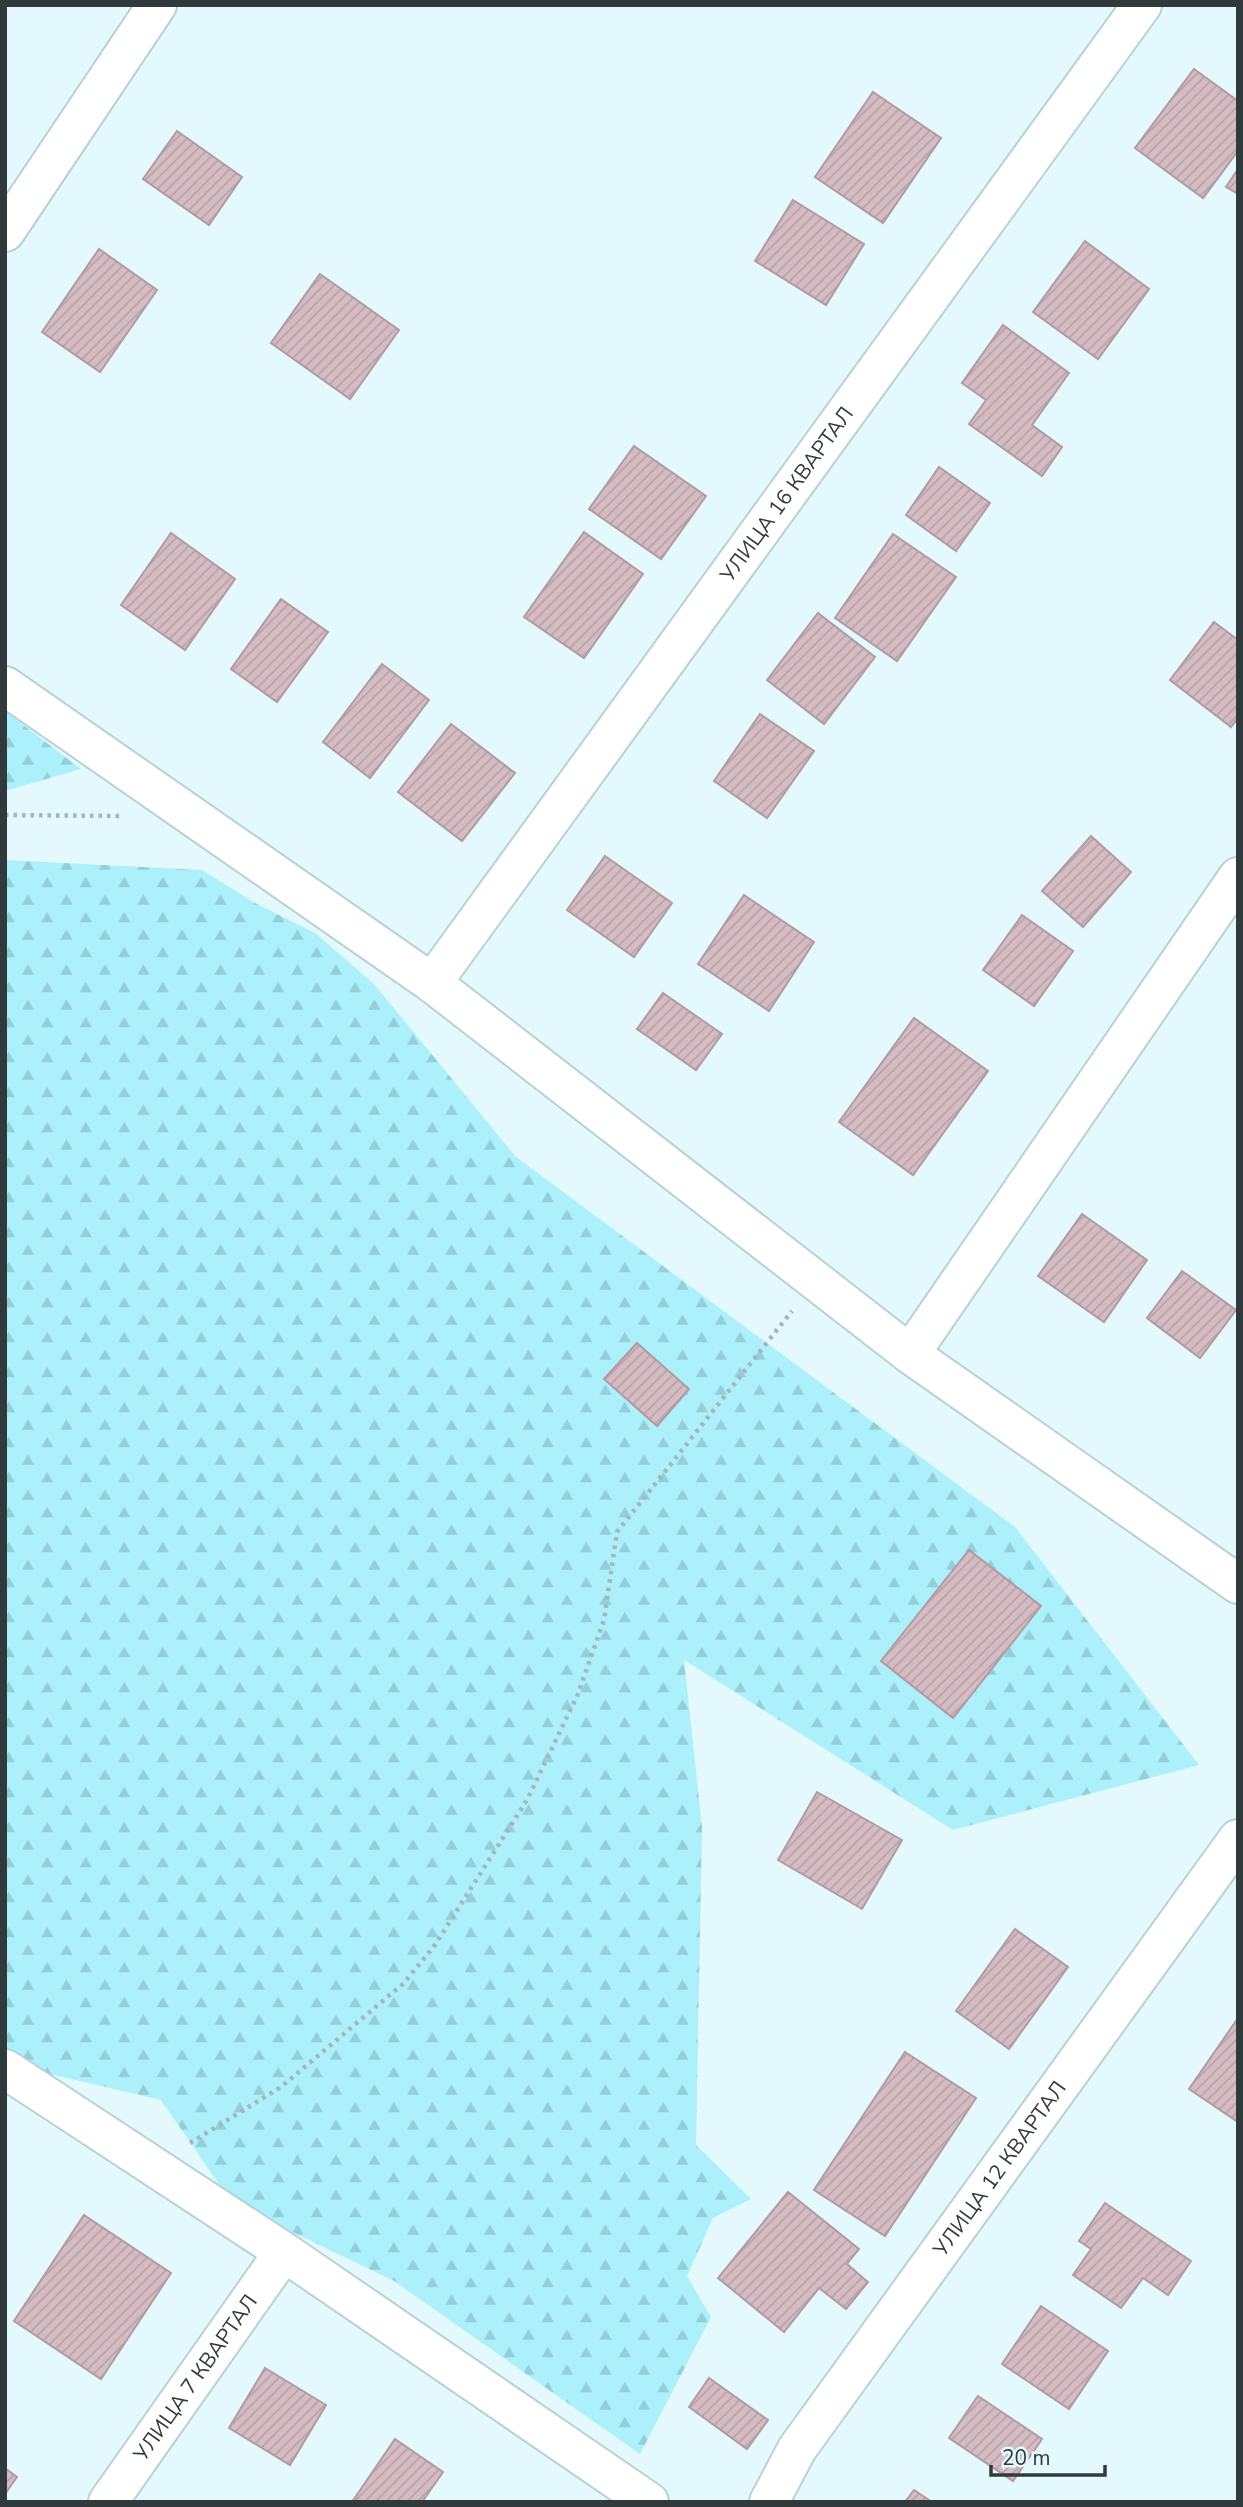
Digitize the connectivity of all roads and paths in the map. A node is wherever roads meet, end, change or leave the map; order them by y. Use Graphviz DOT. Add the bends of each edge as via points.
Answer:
graph roads {
  1 [pos="157,5"];
  2 [pos="1142,5"];
  3 [pos="5,232"];
  4 [pos="5,685"];
  5 [pos="5,815"];
  6 [pos="126,816"];
  7 [pos="1238,877"];
  8 [pos="432,983"];
  9 [pos="816,1280"];
  10 [pos="910,1354"];
  11 [pos="1238,1584"];
  12 [pos="1238,1839"];
  13 [pos="5,2069"];
  14 [pos="152,2165"];
  15 [pos="284,2252"];
  16 [pos="108,2502"];
  17 [pos="649,2502"];
  18 [pos="769,2502"];
  1 -- 3 [label="street"];
  2 -- 8 [label="street, УЛИЦА 16 КВАРТАЛ"];
  4 -- 8 [label="street"];
  5 -- 6 [label="path"];
  7 -- 10 [label="street"];
  8 -- 9 [label="street"];
  9 -- 10 [label="street"];
  9 -- 14 [label="path" via="617,1532 604,1620 578,1694 527,1800 435,1945 404,1983 281,2087"];
  10 -- 11 [label="street"];
  12 -- 18 [label="street, УЛИЦА 12 КВАРТАЛ" via="797,2449"];
  13 -- 14 [label="street"];
  14 -- 15 [label="street"];
  15 -- 16 [label="street, УЛИЦА 7 КВАРТАЛ"];
  15 -- 17 [label="street"];
}
